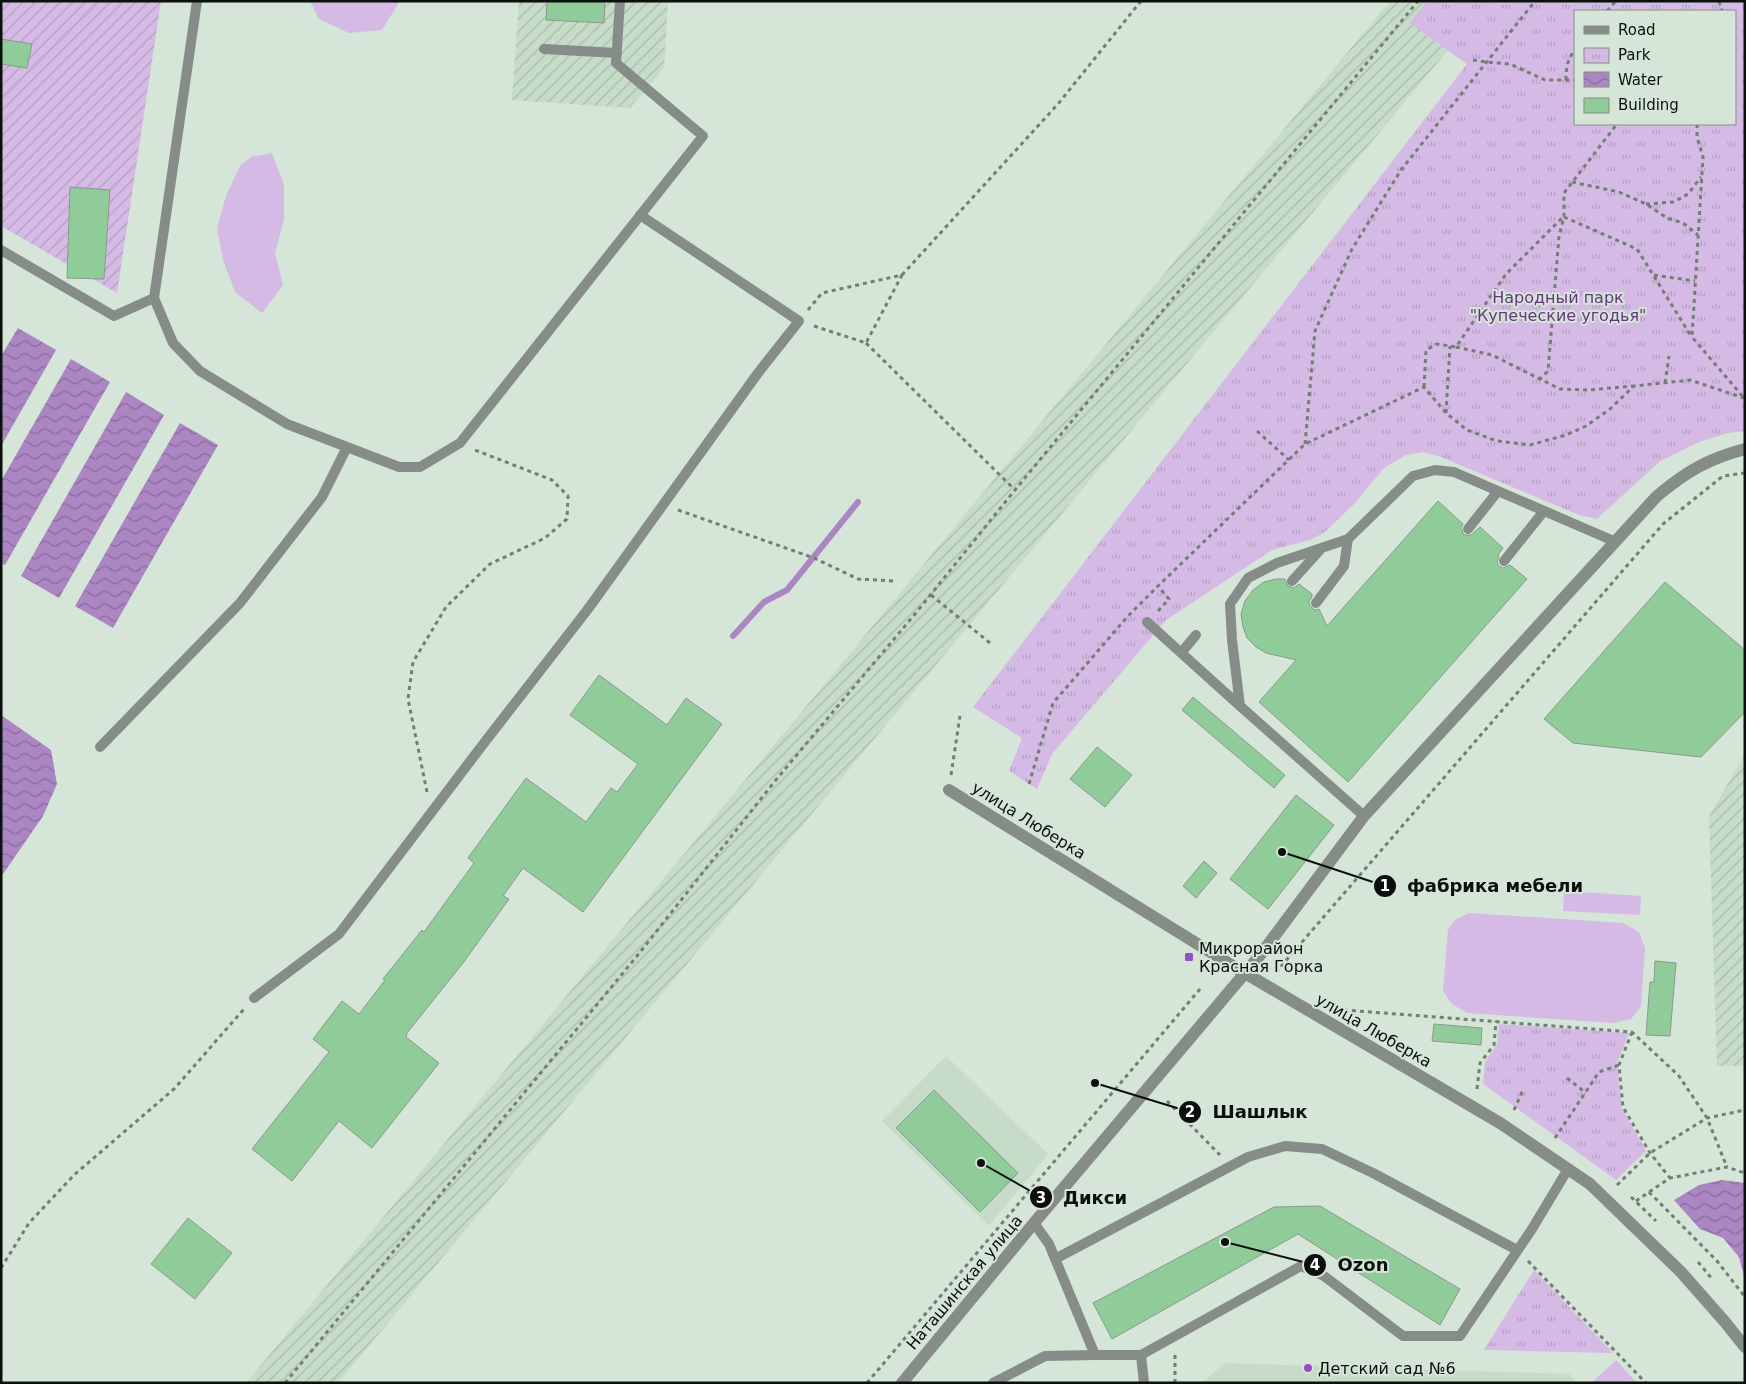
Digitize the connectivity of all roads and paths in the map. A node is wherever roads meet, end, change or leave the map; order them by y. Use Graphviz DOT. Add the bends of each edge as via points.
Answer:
graph roads {
  1 [pos="197,1"];
  2 [pos="620,1"];
  3 [pos="1141,1"];
  4 [pos="1418,1"];
  5 [pos="1535,1"];
  6 [pos="1406,15"];
  7 [pos="1412,20"];
  8 [pos="544,49"];
  9 [pos="1574,51"];
  10 [pos="617,53"];
  11 [pos="1472,60"];
  12 [pos="1486,62"];
  13 [pos="1566,80"];
  14 [pos="1574,80"];
  15 [pos="1616,125"];
  16 [pos="1697,125"];
  17 [pos="1701,177"];
  18 [pos="1572,182"];
  19 [pos="1646,204"];
  20 [pos="640,215"];
  21 [pos="1564,217"];
  22 [pos="1698,235"];
  23 [pos="1,250"];
  24 [pos="1653,274"];
  25 [pos="902,275"];
  26 [pos="1695,281"];
  27 [pos="154,298"];
  28 [pos="800,321"];
  29 [pos="1692,337"];
  30 [pos="866,344"];
  31 [pos="1450,346"];
  32 [pos="1456,347"];
  33 [pos="1669,356"];
  34 [pos="1539,380"];
  35 [pos="1665,383"];
  36 [pos="1634,386"];
  37 [pos="1424,387"];
  38 [pos="1744,398"];
  39 [pos="1446,413"];
  40 [pos="1257,431"];
  41 [pos="460,444"];
  42 [pos="1305,444"];
  43 [pos="347,447"];
  44 [pos="1745,449"];
  45 [pos="1289,460"];
  46 [pos="1745,473"];
  47 [pos="1015,490"];
  48 [pos="1498,491"];
  49 [pos="663,505"];
  50 [pos="1544,511"];
  51 [pos="1468,529"];
  52 [pos="1348,539"];
  53 [pos="1616,542"];
  54 [pos="1322,548"];
  55 [pos="1504,560"];
  56 [pos="1292,580"];
  57 [pos="894,582"];
  58 [pos="930,595"];
  59 [pos="1316,603"];
  60 [pos="1147,622"];
  61 [pos="1196,635"];
  62 [pos="990,643"];
  63 [pos="1181,653"];
  64 [pos="1240,706"];
  65 [pos="960,716"];
  66 [pos="100,747"];
  67 [pos="1029,784"];
  68 [pos="949,790"];
  69 [pos="432,812"];
  70 [pos="1364,816"];
  71 [pos="1277,971"];
  72 [pos="1245,973"];
  73 [pos="1200,989"];
  74 [pos="254,998"];
  75 [pos="1341,1010"];
  76 [pos="1496,1022"];
  77 [pos="1632,1032"];
  78 [pos="1619,1065"];
  79 [pos="1567,1078"];
  80 [pos="1524,1088"];
  81 [pos="1477,1089"];
  82 [pos="1586,1093"];
  83 [pos="1167,1101"];
  84 [pos="1514,1110"];
  85 [pos="1745,1110"];
  86 [pos="1708,1118"];
  87 [pos="1556,1138"];
  88 [pos="1650,1153"];
  89 [pos="1231,1166"];
  90 [pos="1727,1167"];
  91 [pos="1568,1169"];
  92 [pos="1745,1172"];
  93 [pos="1670,1178"];
  94 [pos="1616,1185"];
  95 [pos="1649,1192"];
  96 [pos="1636,1202"];
  97 [pos="1034,1223"];
  98 [pos="1517,1250"];
  99 [pos="1055,1259"];
  100 [pos="1,1268"];
  101 [pos="1745,1297"];
  102 [pos="1176,1335"];
  103 [pos="1745,1347"];
  104 [pos="1095,1355"];
  105 [pos="1141,1355"];
  106 [pos="285,1383"];
  107 [pos="867,1383"];
  108 [pos="902,1383"];
  109 [pos="993,1383"];
  110 [pos="1144,1383"];
  111 [pos="1174,1383"];
  112 [pos="1646,1383"];
  1 -- 27 [label="lane"];
  2 -- 10 [label="lane"];
  3 -- 25 [label="path" via="1058,104"];
  4 -- 6 [label="path"];
  5 -- 12 [label="path"];
  6 -- 7 [label="path"];
  6 -- 47 [label="path"];
  8 -- 10 [label="lane"];
  9 -- 13 [label="path" via="1566,66"];
  10 -- 20 [label="lane" via="616,63 703,136"];
  11 -- 12 [label="path"];
  12 -- 13 [label="path" via="1510,64 1545,80"];
  12 -- 42 [label="path" via="1401,170 1352,248 1315,331"];
  13 -- 14 [label="path"];
  15 -- 18 [label="path"];
  16 -- 17 [label="path" via="1703,157"];
  17 -- 19 [label="path" via="1688,194 1674,202"];
  17 -- 22 [label="path"];
  18 -- 19 [label="path" via="1619,192"];
  18 -- 21 [label="path" via="1564,193"];
  19 -- 22 [label="path" via="1666,218 1683,222"];
  20 -- 28 [label="lane"];
  20 -- 41 [label="lane"];
  21 -- 24 [label="path" via="1637,250"];
  21 -- 32 [label="path" via="1506,274"];
  21 -- 34 [label="path" via="1559,236 1548,371"];
  22 -- 26 [label="path"];
  23 -- 27 [label="lane" via="114,316"];
  24 -- 26 [label="path"];
  24 -- 29 [label="path"];
  25 -- 28 [label="path" via="822,293"];
  25 -- 30 [label="path"];
  26 -- 29 [label="path"];
  27 -- 43 [label="lane" via="173,343 200,371 287,424"];
  28 -- 30 [label="path"];
  28 -- 49 [label="lane"];
  29 -- 38 [label="path"];
  30 -- 47 [label="path"];
  31 -- 32 [label="path"];
  31 -- 37 [label="path" via="1437,344 1426,350"];
  31 -- 39 [label="path"];
  32 -- 34 [label="path" via="1492,355"];
  33 -- 35 [label="path"];
  34 -- 36 [label="path" via="1560,390"];
  35 -- 36 [label="path"];
  35 -- 38 [label="path" via="1690,380"];
  36 -- 39 [label="path" via="1586,426 1530,445 1497,441 1467,430"];
  37 -- 39 [label="path"];
  37 -- 42 [label="path"];
  40 -- 45 [label="path"];
  41 -- 43 [label="lane" via="420,467 400,467"];
  41 -- 69 [label="path" via="552,480 568,496 567,519 545,538 490,564 446,606 412,662 408,699"];
  42 -- 45 [label="path"];
  43 -- 66 [label="lane" via="322,497 240,603"];
  44 -- 53 [label="street, Наташинская улица" via="1725,454 1683,475 1657,496"];
  45 -- 67 [label="path" via="1128,616 1053,703"];
  46 -- 71 [label="path" via="1723,476 1663,524"];
  47 -- 58 [label="path"];
  48 -- 50 [label="lane"];
  48 -- 51 [label="lane"];
  48 -- 52 [label="lane" via="1454,472 1435,470 1413,476"];
  49 -- 57 [label="path" via="814,558 858,579"];
  49 -- 69 [label="lane" via="588,609"];
  50 -- 53 [label="lane"];
  50 -- 55 [label="lane"];
  52 -- 54 [label="lane"];
  52 -- 59 [label="lane" via="1344,566"];
  53 -- 70 [label="street, Наташинская улица"];
  54 -- 56 [label="lane"];
  54 -- 64 [label="lane" via="1277,563 1248,578 1230,604"];
  58 -- 62 [label="path"];
  58 -- 106 [label="path"];
  60 -- 63 [label="lane"];
  61 -- 63 [label="lane"];
  63 -- 64 [label="lane"];
  64 -- 70 [label="lane"];
  65 -- 68 [label="path"];
  68 -- 72 [label="street, улица Люберка"];
  69 -- 74 [label="lane" via="339,934"];
  70 -- 72 [label="street, Наташинская улица"];
  72 -- 91 [label="street, улица Люберка" via="1500,1123"];
  72 -- 97 [label="street, Наташинская улица"];
  73 -- 107 [label="path"];
  74 -- 100 [label="path" via="174,1089 74,1175 29,1222"];
  75 -- 76 [label="path"];
  76 -- 77 [label="path"];
  76 -- 81 [label="path" via="1494,1045 1480,1063"];
  77 -- 78 [label="path"];
  77 -- 86 [label="path" via="1679,1076"];
  78 -- 82 [label="path" via="1599,1072"];
  78 -- 88 [label="path" via="1624,1107"];
  79 -- 82 [label="path"];
  80 -- 84 [label="path"];
  82 -- 87 [label="path"];
  83 -- 89 [label="path"];
  85 -- 86 [label="path"];
  86 -- 88 [label="path"];
  86 -- 90 [label="path"];
  88 -- 93 [label="path"];
  88 -- 94 [label="path"];
  89 -- 98 [label="lane" via="1248,1157 1285,1146 1322,1148"];
  89 -- 99 [label="lane"];
  90 -- 92 [label="path"];
  90 -- 93 [label="path"];
  91 -- 98 [label="lane"];
  91 -- 103 [label="street, улица Люберка" via="1590,1184 1681,1272"];
  93 -- 95 [label="path"];
  95 -- 96 [label="path"];
  95 -- 101 [label="path" via="1716,1261"];
  97 -- 99 [label="lane"];
  97 -- 108 [label="street, Наташинская улица"];
  98 -- 102 [label="lane" via="1460,1336 1403,1336 1324,1276 1301,1266"];
  98 -- 112 [label="path"];
  99 -- 104 [label="lane"];
  102 -- 105 [label="lane"];
  102 -- 111 [label="path"];
  104 -- 105 [label="lane"];
  104 -- 109 [label="lane" via="1045,1356"];
  105 -- 110 [label="lane"];
}
